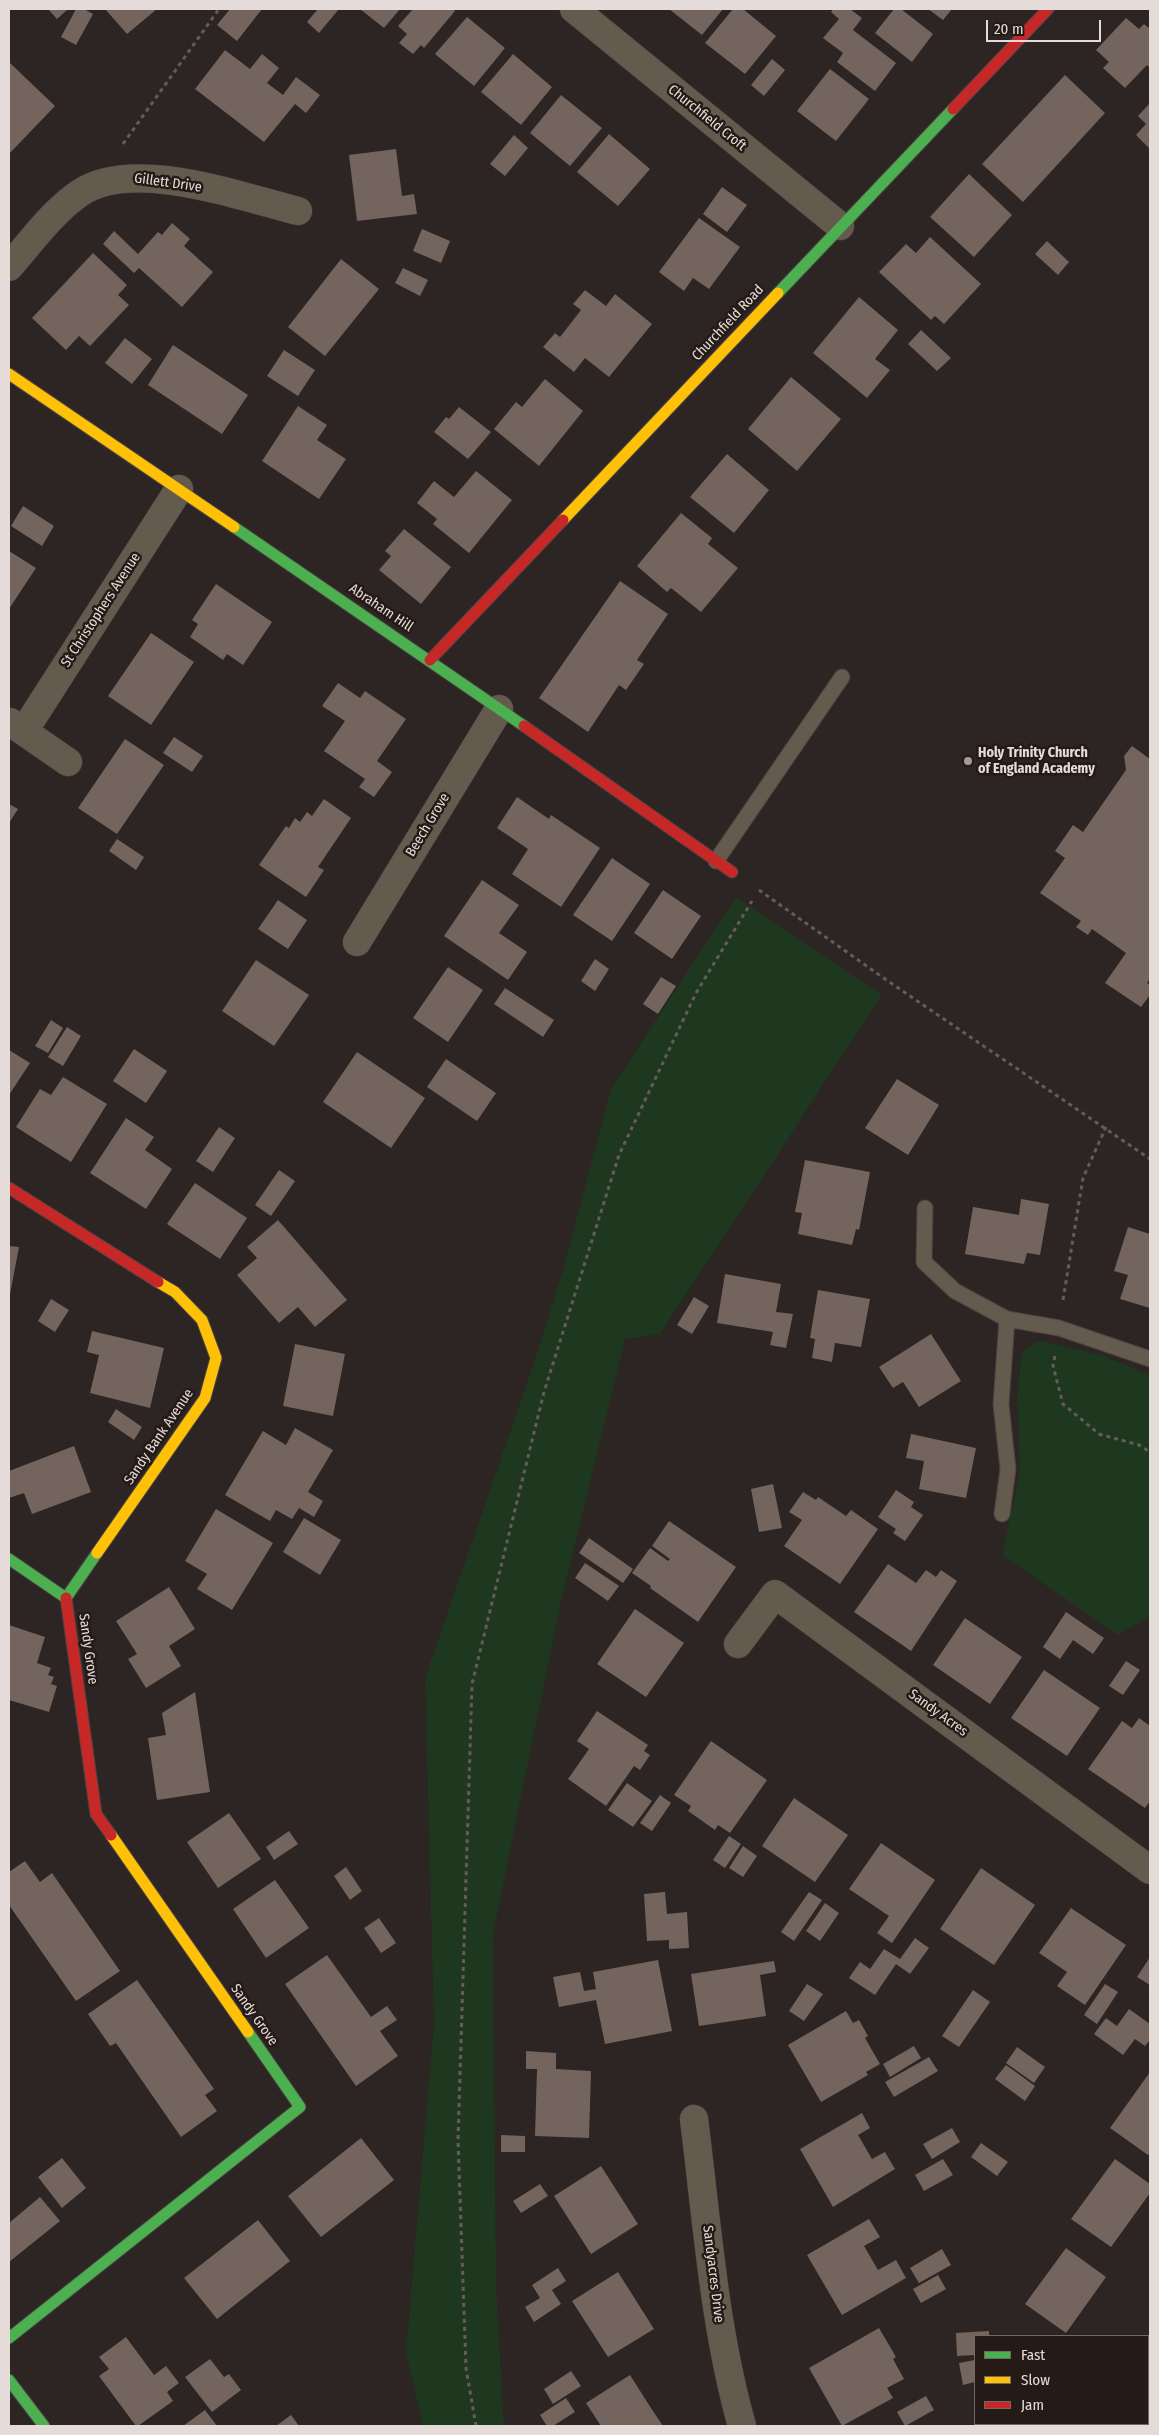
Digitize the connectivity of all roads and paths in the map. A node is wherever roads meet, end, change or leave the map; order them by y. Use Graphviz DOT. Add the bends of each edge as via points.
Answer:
graph roads {
  1 [pos="220,9"];
  2 [pos="574,9"];
  3 [pos="1048,9"];
  4 [pos="100,183"];
  5 [pos="298,211"];
  6 [pos="840,226"];
  7 [pos="9,267"];
  8 [pos="9,374"];
  9 [pos="178,489"];
  10 [pos="430,660"];
  11 [pos="842,677"];
  12 [pos="499,709"];
  13 [pos="16,726"];
  14 [pos="68,762"];
  15 [pos="716,861"];
  16 [pos="732,872"];
  17 [pos="357,942"];
  18 [pos="1150,1159"];
  19 [pos="9,1188"];
  20 [pos="925,1208"];
  21 [pos="1007,1319"];
  22 [pos="1150,1358"];
  23 [pos="1002,1514"];
  24 [pos="9,1559"];
  25 [pos="66,1598"];
  26 [pos="738,1644"];
  27 [pos="1150,1870"];
  28 [pos="694,2119"];
  29 [pos="9,2338"];
  30 [pos="10,2383"];
  31 [pos="44,2426"];
  32 [pos="476,2426"];
  33 [pos="742,2426"];
  1 -- 4 [label="path" via="133,128"];
  2 -- 6 [label="street, Churchfield Croft"];
  3 -- 6 [label="street, Churchfield Road"];
  4 -- 5 [label="street, Gillett Drive" via="126,178 154,178"];
  4 -- 7 [label="street, Gillett Drive" via="65,204"];
  6 -- 10 [label="street, Churchfield Road"];
  8 -- 9 [label="street, Abraham Hill"];
  9 -- 10 [label="street, Abraham Hill"];
  9 -- 13 [label="street, St Christophers Avenue"];
  10 -- 12 [label="street, Abraham Hill"];
  11 -- 15 [label="lane"];
  12 -- 15 [label="street, Abraham Hill"];
  12 -- 17 [label="street, Beech Grove"];
  13 -- 14 [label="street, St Christophers Avenue"];
  15 -- 16 [label="street, Abraham Hill"];
  18 -- 32 [label="path" via="759,890 696,993 619,1155 544,1392 472,1684 458,2140 466,2368"];
  19 -- 25 [label="street, Sandy Bank Avenue" via="175,1292 202,1320 216,1358 205,1398"];
  20 -- 21 [label="lane" via="924,1262 955,1291"];
  21 -- 22 [label="lane" via="1059,1328"];
  21 -- 23 [label="lane" via="1001,1404 1008,1469"];
  24 -- 25 [label="street"];
  25 -- 29 [label="street, Sandy Grove" via="96,1814 300,2107"];
  26 -- 27 [label="street, Sandy Acres" via="775,1594"];
  28 -- 33 [label="street, Sandyacres Drive" via="720,2329"];
  30 -- 31 [label="street"];
}
